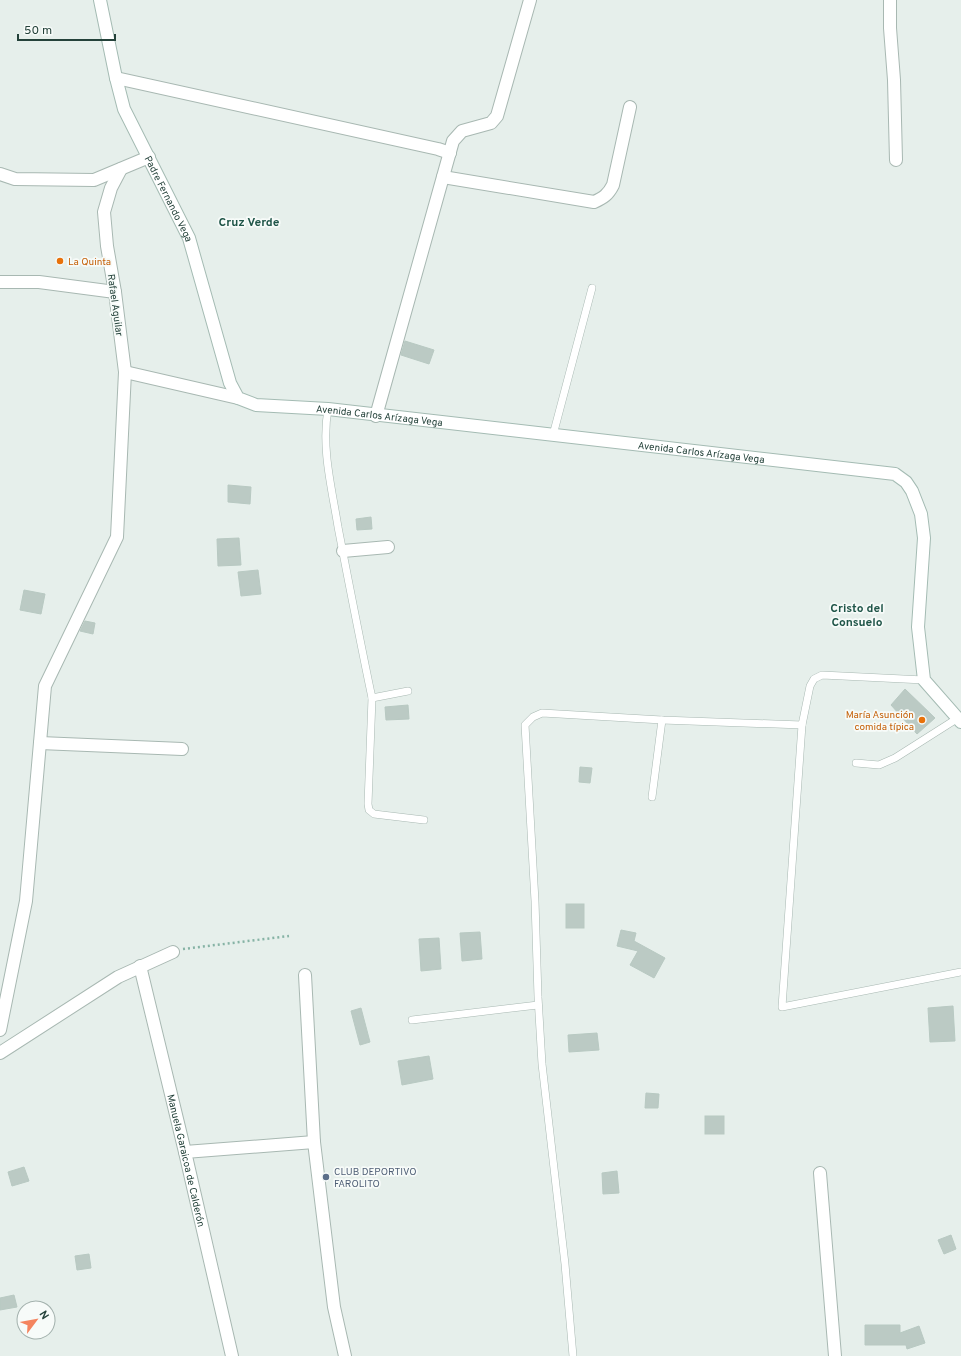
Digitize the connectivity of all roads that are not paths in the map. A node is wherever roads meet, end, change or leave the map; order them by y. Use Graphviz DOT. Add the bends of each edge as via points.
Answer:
graph roads {
  1 [pos="100,0"];
  2 [pos="530,0"];
  3 [pos="890,0"];
  4 [pos="116,78"];
  5 [pos="630,107"];
  6 [pos="450,153"];
  7 [pos="149,158"];
  8 [pos="896,160"];
  9 [pos="121,169"];
  10 [pos="0,174"];
  11 [pos="443,177"];
  12 [pos="0,282"];
  13 [pos="592,288"];
  14 [pos="115,292"];
  15 [pos="125,372"];
  16 [pos="238,398"];
  17 [pos="328,409"];
  18 [pos="376,416"];
  19 [pos="553,435"];
  20 [pos="388,547"];
  21 [pos="343,551"];
  22 [pos="924,680"];
  23 [pos="408,691"];
  24 [pos="372,698"];
  25 [pos="662,720"];
  26 [pos="959,720"];
  27 [pos="802,725"];
  28 [pos="40,743"];
  29 [pos="182,748"];
  30 [pos="856,763"];
  31 [pos="652,797"];
  32 [pos="424,820"];
  33 [pos="173,952"];
  34 [pos="140,966"];
  35 [pos="961,972"];
  36 [pos="305,975"];
  37 [pos="538,1005"];
  38 [pos="412,1020"];
  39 [pos="0,1030"];
  40 [pos="0,1052"];
  41 [pos="314,1142"];
  42 [pos="185,1152"];
  43 [pos="820,1173"];
  44 [pos="232,1356"];
  45 [pos="345,1356"];
  46 [pos="573,1356"];
  47 [pos="835,1356"];
  1 -- 4 [label="street, Padre Fernando Vega"];
  2 -- 6 [label="street" via="497,116 491,123 462,130 454,141"];
  3 -- 8 [label="street"];
  4 -- 6 [label="street"];
  4 -- 7 [label="street, Padre Fernando Vega" via="124,109"];
  5 -- 11 [label="street" via="610,192 594,202"];
  6 -- 11 [label="street"];
  7 -- 9 [label="street"];
  7 -- 16 [label="street, Padre Fernando Vega" via="189,238 230,383"];
  9 -- 10 [label="street" via="94,180 15,179"];
  9 -- 14 [label="street, Rafael Aguilar" via="111,188 104,212"];
  11 -- 18 [label="street"];
  12 -- 14 [label="street" via="39,282"];
  13 -- 19 [label="lane"];
  14 -- 15 [label="street, Rafael Aguilar"];
  15 -- 16 [label="street, Avenida Carlos Arízaga Vega"];
  15 -- 28 [label="street, Rafael Aguilar" via="117,537 45,686"];
  16 -- 17 [label="street, Avenida Carlos Arízaga Vega" via="256,405"];
  17 -- 18 [label="street, Avenida Carlos Arízaga Vega"];
  17 -- 21 [label="lane" via="327,456"];
  18 -- 19 [label="street, Avenida Carlos Arízaga Vega"];
  19 -- 22 [label="street, Avenida Carlos Arízaga Vega" via="895,474 912,490 921,514 924,538 918,627"];
  20 -- 21 [label="street"];
  21 -- 24 [label="lane"];
  22 -- 26 [label="street"];
  22 -- 27 [label="lane" via="822,675 814,679 810,686"];
  23 -- 24 [label="lane"];
  24 -- 32 [label="lane" via="369,810 374,814"];
  25 -- 27 [label="lane"];
  25 -- 31 [label="lane"];
  25 -- 37 [label="lane" via="542,713 525,725"];
  26 -- 30 [label="lane" via="879,765"];
  27 -- 35 [label="lane" via="782,1007"];
  28 -- 29 [label="street"];
  28 -- 39 [label="street, Rafael Aguilar" via="26,901"];
  33 -- 34 [label="street"];
  34 -- 40 [label="street" via="118,976"];
  34 -- 42 [label="street, Manuela Garaicoa de Calderón"];
  36 -- 41 [label="street"];
  37 -- 38 [label="lane"];
  37 -- 46 [label="lane" via="542,1064 566,1264"];
  41 -- 42 [label="street"];
  41 -- 45 [label="street" via="334,1307"];
  42 -- 44 [label="street, Manuela Garaicoa de Calderón"];
  43 -- 47 [label="street"];
}
